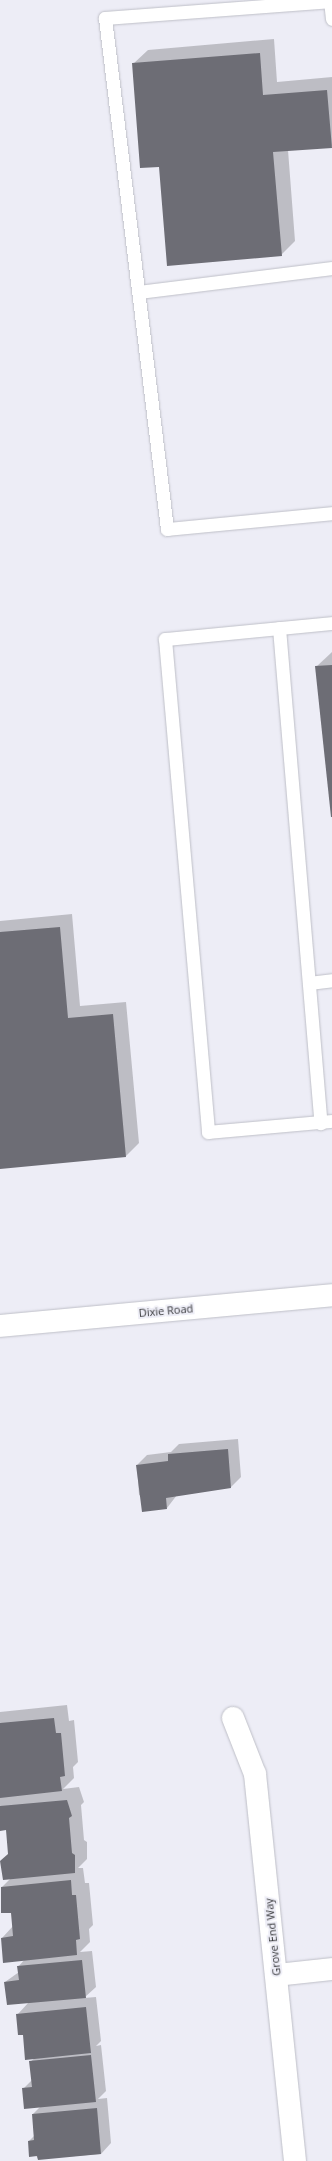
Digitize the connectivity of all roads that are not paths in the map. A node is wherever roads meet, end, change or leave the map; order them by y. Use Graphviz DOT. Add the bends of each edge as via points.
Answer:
graph roads {
  1 [pos="331,0"];
  2 [pos="332,19"];
  3 [pos="332,268"];
  4 [pos="139,292"];
  5 [pos="332,513"];
  6 [pos="332,623"];
  7 [pos="279,628"];
  8 [pos="332,980"];
  9 [pos="309,983"];
  10 [pos="326,1122"];
  11 [pos="332,1295"];
  12 [pos="0,1326"];
  13 [pos="233,1718"];
  14 [pos="332,1969"];
  15 [pos="277,1975"];
  16 [pos="295,2161"];
  1 -- 2 [label="lane"];
  1 -- 4 [label="lane" via="105,18"];
  3 -- 4 [label="lane"];
  4 -- 5 [label="lane" via="167,529"];
  6 -- 7 [label="lane"];
  7 -- 9 [label="lane"];
  7 -- 10 [label="lane" via="165,639 208,1132"];
  8 -- 9 [label="lane"];
  9 -- 10 [label="lane"];
  11 -- 12 [label="street, Dixie Road"];
  13 -- 15 [label="street, Grove End Way" via="255,1774"];
  14 -- 15 [label="street"];
  15 -- 16 [label="street, Grove End Way"];
}
